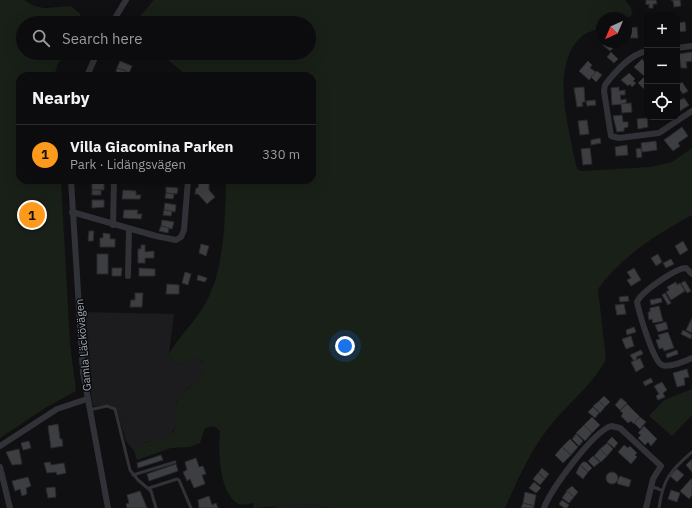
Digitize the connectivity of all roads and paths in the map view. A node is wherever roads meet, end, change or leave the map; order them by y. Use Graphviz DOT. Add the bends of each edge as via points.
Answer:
graph roads {
  1 [pos="126,0"];
  2 [pos="116,16"];
  3 [pos="692,46"];
  4 [pos="680,48"];
  5 [pos="644,52"];
  6 [pos="94,60"];
  7 [pos="89,72"];
  8 [pos="692,111"];
  9 [pos="71,184"];
  10 [pos="114,184"];
  11 [pos="188,184"];
  12 [pos="72,212"];
  13 [pos="113,225"];
  14 [pos="129,229"];
  15 [pos="692,274"];
  16 [pos="128,276"];
  17 [pos="692,358"];
  18 [pos="87,398"];
  19 [pos="89,410"];
  20 [pos="0,446"];
  21 [pos="692,452"];
  22 [pos="175,462"];
  23 [pos="0,467"];
  24 [pos="133,475"];
  25 [pos="651,486"];
  26 [pos="149,488"];
  27 [pos="662,490"];
  28 [pos="10,508"];
  29 [pos="108,508"];
  30 [pos="156,508"];
  31 [pos="191,508"];
  32 [pos="544,508"];
  33 [pos="646,508"];
  34 [pos="659,508"];
  1 -- 2 [label="street"];
  3 -- 4 [label="street"];
  5 -- 8 [label="street" via="632,57 605,85 611,136 619,138 658,132"];
  6 -- 7 [label="street"];
  9 -- 12 [label="street, Gamla Läckövägen"];
  10 -- 13 [label="street"];
  11 -- 14 [label="street" via="181,237 169,240"];
  12 -- 13 [label="street"];
  12 -- 18 [label="street, Gamla Läckövägen" via="81,351"];
  13 -- 14 [label="street"];
  14 -- 16 [label="street"];
  15 -- 17 [label="street" via="686,268 679,269 647,290 637,302 658,362 667,365"];
  18 -- 19 [label="street, Gamla Läckövägen"];
  18 -- 20 [label="street" via="57,409"];
  19 -- 24 [label="lane" via="107,406 115,409"];
  19 -- 29 [label="street, Gamla Läckövägen"];
  21 -- 27 [label="lane" via="671,472"];
  22 -- 24 [label="lane"];
  23 -- 28 [label="street"];
  24 -- 26 [label="lane"];
  25 -- 27 [label="lane"];
  25 -- 32 [label="street" via="661,466 620,428 611,426 602,432 569,468"];
  25 -- 33 [label="street"];
  26 -- 30 [label="lane"];
  26 -- 31 [label="lane" via="177,479"];
  27 -- 34 [label="lane"];
}
